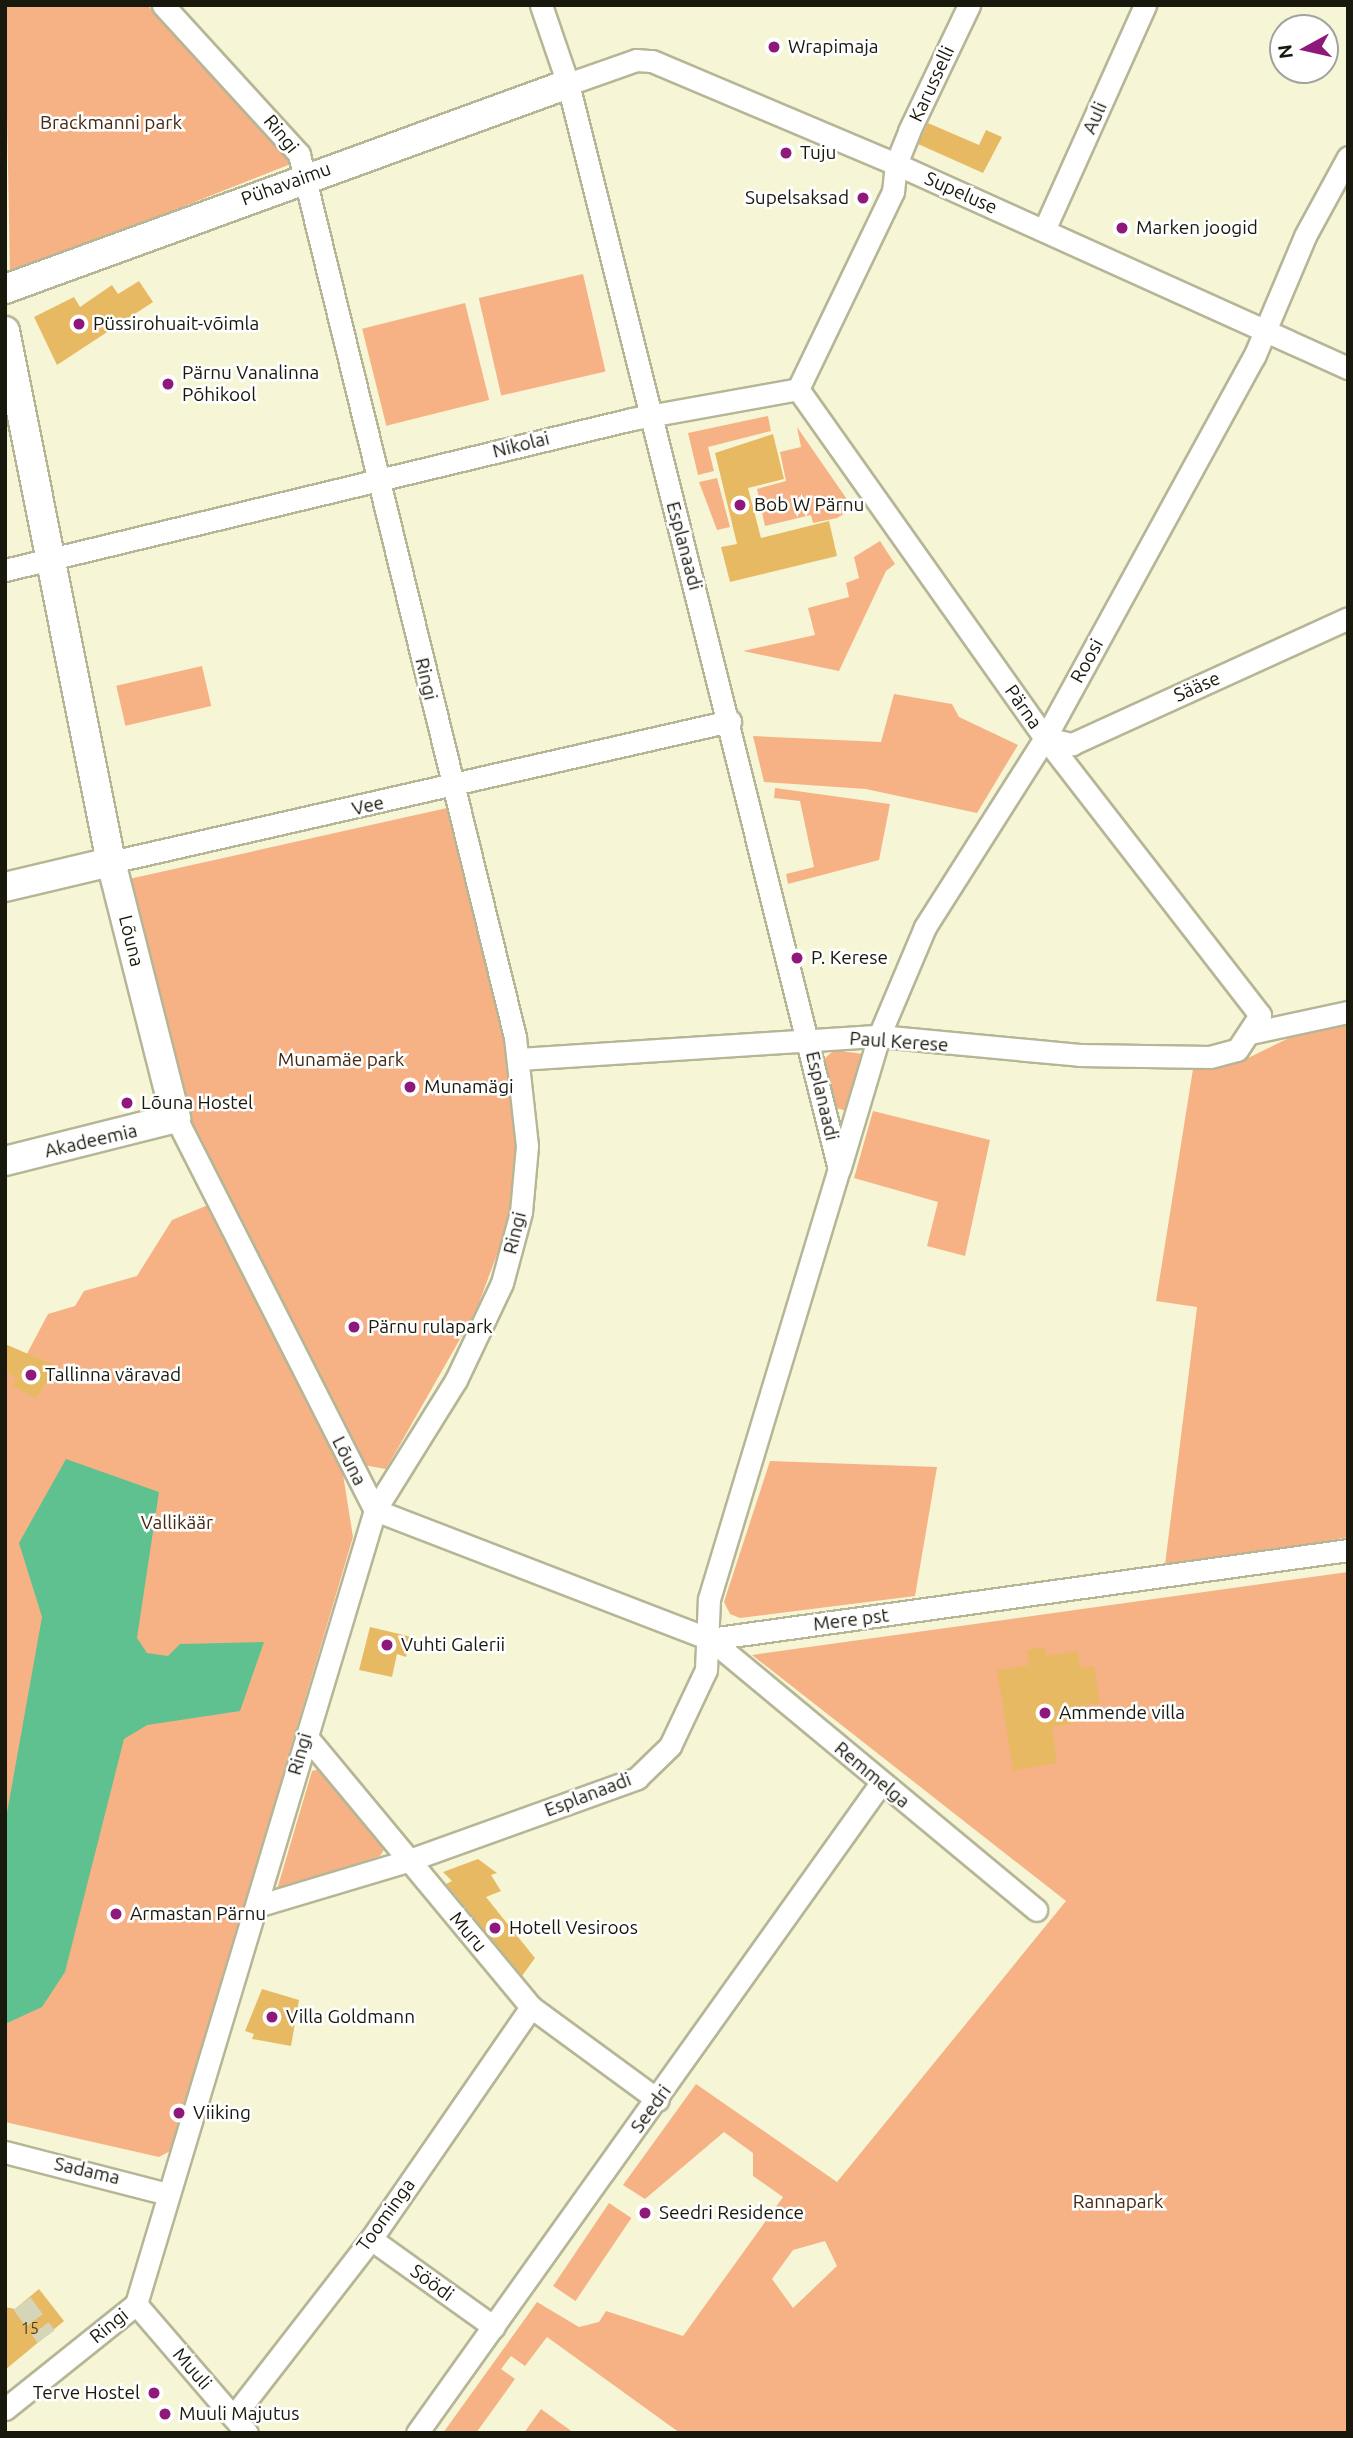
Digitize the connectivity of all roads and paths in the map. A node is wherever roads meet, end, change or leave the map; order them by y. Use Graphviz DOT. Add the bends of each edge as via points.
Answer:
graph roads {
  1 [pos="163,5"];
  2 [pos="541,5"];
  3 [pos="969,5"];
  4 [pos="1145,5"];
  5 [pos="568,84"];
  6 [pos="1348,157"];
  7 [pos="896,164"];
  8 [pos="306,177"];
  9 [pos="1044,230"];
  10 [pos="5,289"];
  11 [pos="5,331"];
  12 [pos="1265,331"];
  13 [pos="1348,368"];
  14 [pos="799,389"];
  15 [pos="649,415"];
  16 [pos="378,480"];
  17 [pos="53,559"];
  18 [pos="5,570"];
  19 [pos="1348,618"];
  20 [pos="730,721"];
  21 [pos="1045,738"];
  22 [pos="452,787"];
  23 [pos="111,862"];
  24 [pos="5,887"];
  25 [pos="1348,1013"];
  26 [pos="1255,1024"];
  27 [pos="879,1036"];
  28 [pos="809,1039"];
  29 [pos="519,1059"];
  30 [pos="176,1118"];
  31 [pos="5,1161"];
  32 [pos="839,1169"];
  33 [pos="375,1510"];
  34 [pos="1348,1549"];
  35 [pos="710,1639"];
  36 [pos="306,1736"];
  37 [pos="881,1783"];
  38 [pos="407,1861"];
  39 [pos="257,1906"];
  40 [pos="1036,1910"];
  41 [pos="531,2007"];
  42 [pos="657,2100"];
  43 [pos="5,2152"];
  44 [pos="167,2194"];
  45 [pos="371,2239"];
  46 [pos="136,2304"];
  47 [pos="494,2327"];
  48 [pos="5,2409"];
  49 [pos="240,2425"];
  50 [pos="417,2433"];
  1 -- 8 [label="street, Ringi" via="276,126 299,154"];
  2 -- 5 [label="street, Esplanaadi"];
  3 -- 7 [label="street, Karusselli"];
  4 -- 9 [label="street, Auli"];
  5 -- 7 [label="street, Supeluse" via="636,60 652,61"];
  5 -- 8 [label="street, Pühavaimu"];
  5 -- 15 [label="street, Esplanaadi"];
  6 -- 12 [label="street, Roosi" via="1305,236"];
  7 -- 9 [label="street, Supeluse"];
  7 -- 14 [label="street" via="893,192"];
  8 -- 10 [label="street, Pühavaimu"];
  8 -- 16 [label="street, Ringi"];
  9 -- 12 [label="street, Supeluse"];
  11 -- 17 [label="street, Lõuna"];
  12 -- 13 [label="street, Supeluse"];
  12 -- 21 [label="street, Roosi"];
  14 -- 15 [label="street, Nikolai"];
  14 -- 21 [label="street, Pärna"];
  15 -- 16 [label="street, Nikolai"];
  15 -- 20 [label="street, Esplanaadi"];
  16 -- 17 [label="street, Nikolai"];
  16 -- 22 [label="street, Ringi"];
  17 -- 18 [label="street, Nikolai"];
  17 -- 23 [label="street, Lõuna"];
  19 -- 21 [label="street, Sääse" via="1072,744"];
  20 -- 22 [label="street, Vee"];
  20 -- 28 [label="street, Esplanaadi"];
  21 -- 26 [label="street, Pärna"];
  21 -- 27 [label="street, Roosi" via="925,927"];
  22 -- 23 [label="street, Vee"];
  22 -- 29 [label="street, Ringi"];
  23 -- 24 [label="street, Vee"];
  23 -- 30 [label="street, Lõuna"];
  25 -- 26 [label="street"];
  26 -- 27 [label="street, Paul Kerese" via="1237,1050 1164,1058"];
  27 -- 28 [label="street, Paul Kerese"];
  27 -- 32 [label="street, Roosi"];
  28 -- 29 [label="street, Paul Kerese"];
  28 -- 32 [label="street, Esplanaadi"];
  29 -- 33 [label="street, Ringi" via="527,1146 521,1212 502,1283 456,1380"];
  30 -- 31 [label="street, Akadeemia"];
  30 -- 33 [label="street, Lõuna"];
  32 -- 35 [label="street, Esplanaadi" via="709,1600"];
  33 -- 35 [label="street, Mere pst"];
  33 -- 36 [label="street, Ringi"];
  34 -- 35 [label="street, Mere pst"];
  35 -- 37 [label="street, Remmelga"];
  35 -- 38 [label="street, Esplanaadi" via="706,1670 670,1746 637,1777"];
  36 -- 38 [label="street, Muru"];
  36 -- 39 [label="street, Ringi"];
  37 -- 40 [label="street, Remmelga"];
  37 -- 42 [label="street, Seedri"];
  38 -- 39 [label="street, Esplanaadi"];
  38 -- 41 [label="street, Muru"];
  39 -- 44 [label="street, Ringi"];
  41 -- 42 [label="street, Muru"];
  41 -- 45 [label="street, Toominga"];
  42 -- 47 [label="street, Seedri"];
  43 -- 44 [label="street, Sadama"];
  44 -- 46 [label="street, Ringi"];
  45 -- 47 [label="street, Söödi"];
  45 -- 49 [label="street, Toominga"];
  46 -- 48 [label="street, Ringi"];
  46 -- 49 [label="street, Muuli"];
  47 -- 50 [label="street, Seedri"];
}
